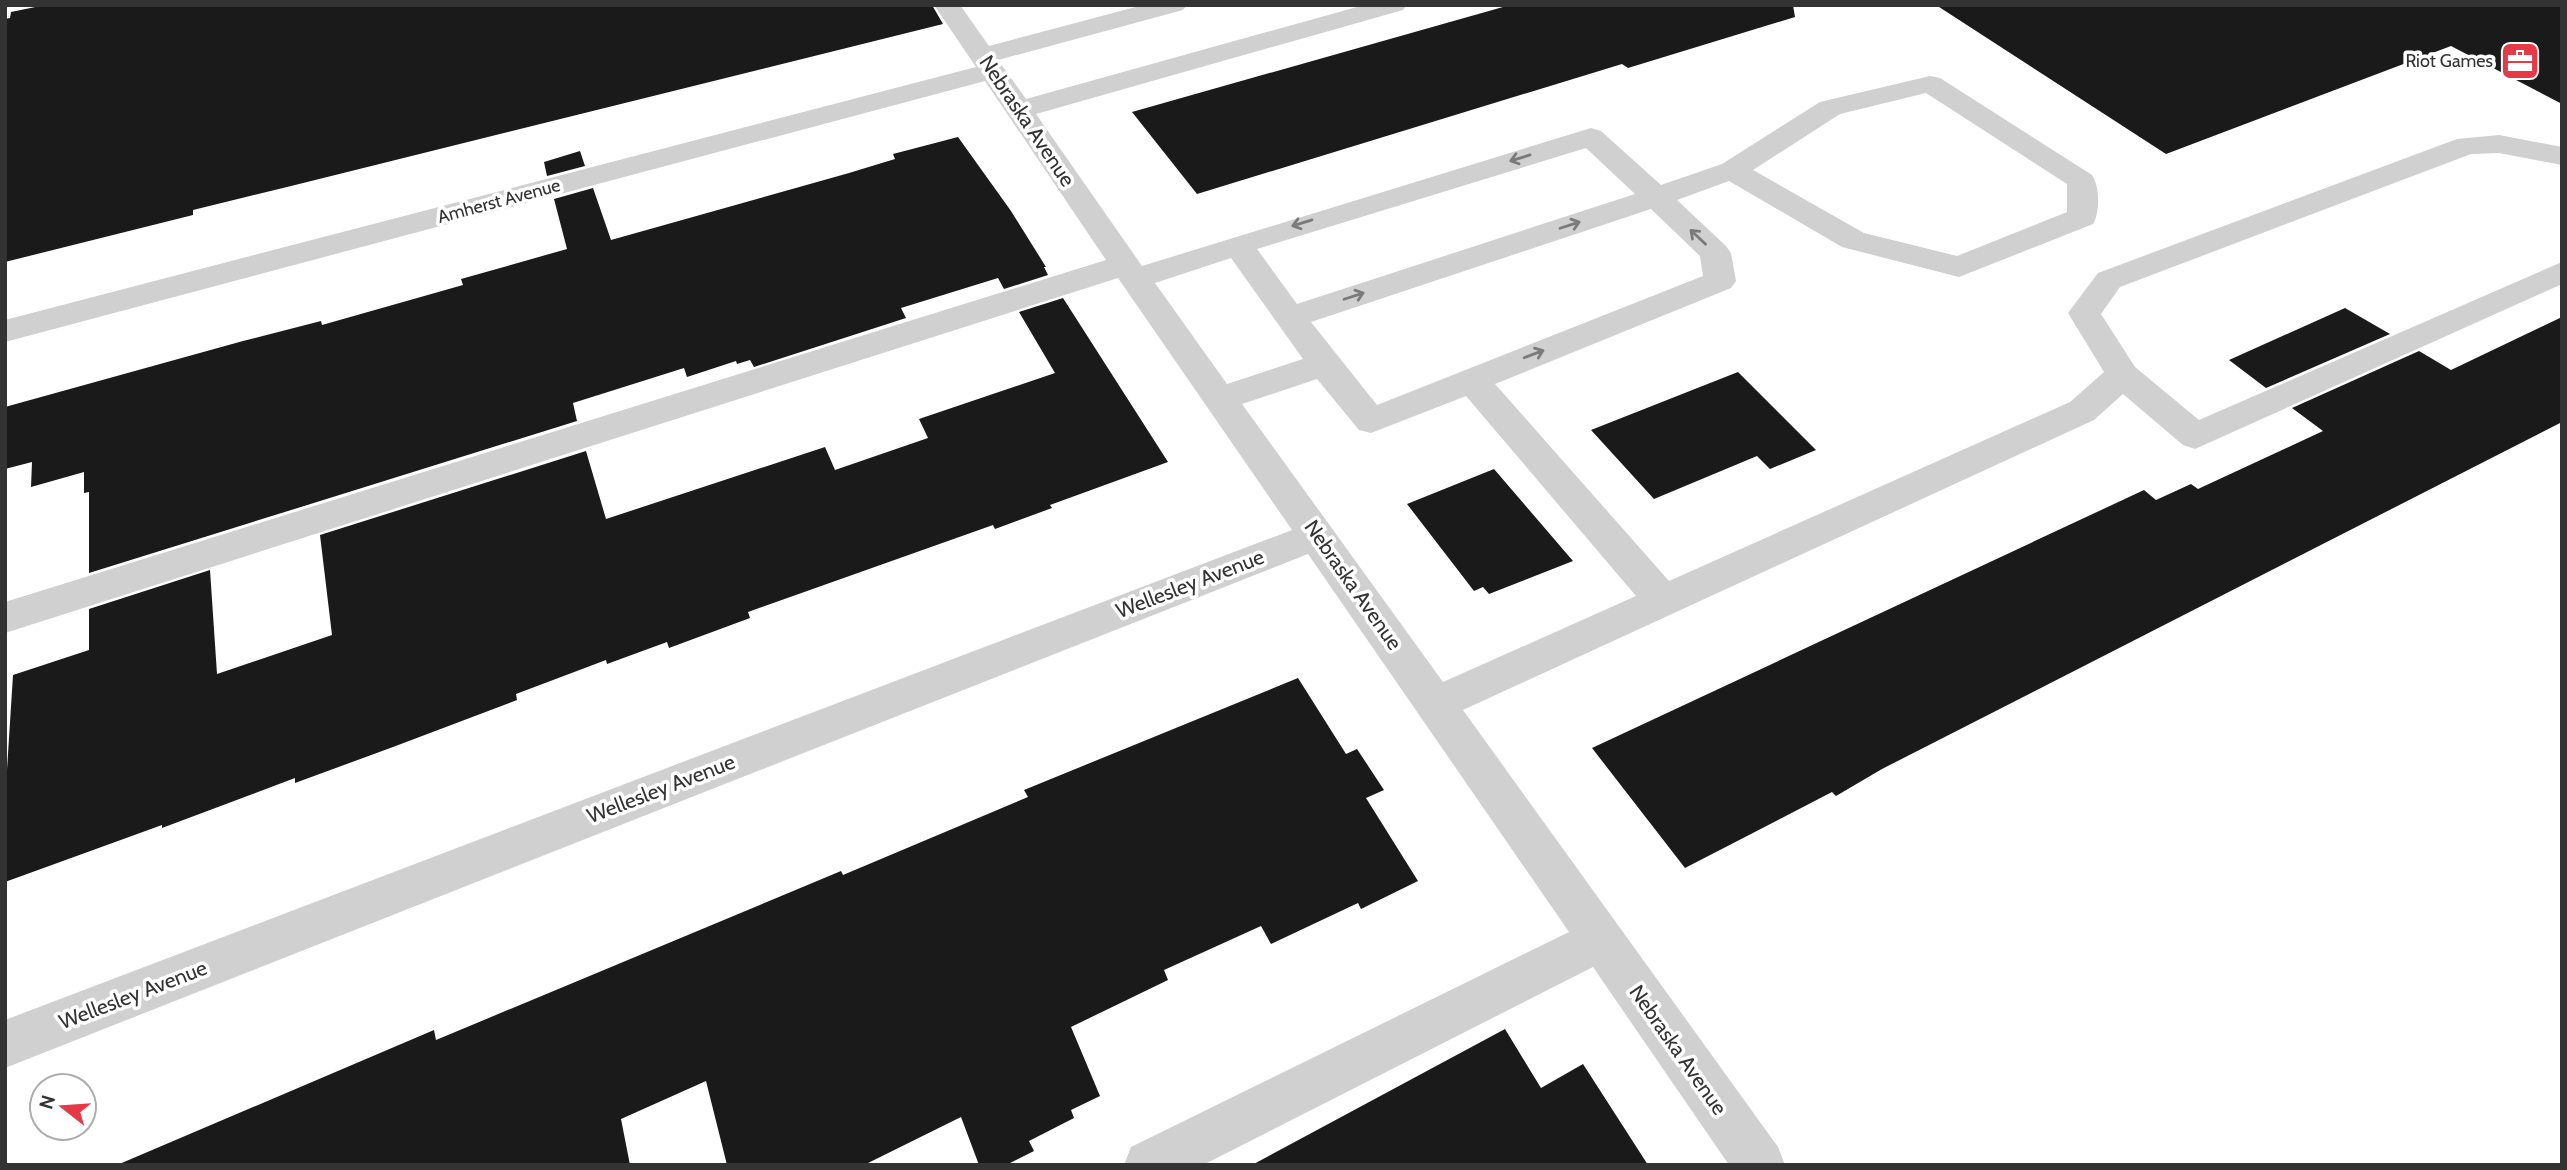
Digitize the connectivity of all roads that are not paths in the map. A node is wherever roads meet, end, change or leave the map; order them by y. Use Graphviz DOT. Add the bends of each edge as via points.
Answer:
graph roads {
  1 [pos="947,5"];
  2 [pos="1174,5"];
  3 [pos="1394,5"];
  4 [pos="988,64"];
  5 [pos="1019,110"];
  6 [pos="2562,156"];
  7 [pos="1732,170"];
  8 [pos="1656,197"];
  9 [pos="1238,245"];
  10 [pos="1130,272"];
  11 [pos="2562,272"];
  12 [pos="1289,318"];
  13 [pos="5,331"];
  14 [pos="1324,363"];
  15 [pos="2123,375"];
  16 [pos="1471,379"];
  17 [pos="1221,400"];
  18 [pos="1318,535"];
  19 [pos="1664,601"];
  20 [pos="5,618"];
  21 [pos="1436,704"];
  22 [pos="1600,940"];
  23 [pos="5,1044"];
  24 [pos="1149,1165"];
  25 [pos="1760,1165"];
  1 -- 4 [label="street, Nebraska Avenue"];
  2 -- 4 [label="street, Amherst Avenue"];
  3 -- 5 [label="street"];
  4 -- 5 [label="street, Nebraska Avenue"];
  4 -- 13 [label="street, Amherst Avenue"];
  5 -- 10 [label="street, Nebraska Avenue"];
  6 -- 15 [label="street" via="2499,144 2467,145 2109,280 2084,313"];
  7 -- 7 [label="street" via="1830,108 1930,84 2082,181 2082,217 1959,267 1853,240"];
  7 -- 8 [label="street"];
  8 -- 9 [label="street, one-way" via="1591,137"];
  12 -- 8 [label="street, one-way"];
  16 -- 8 [label="street, one-way" via="1720,281 1715,253"];
  9 -- 10 [label="street"];
  9 -- 12 [label="street"];
  10 -- 17 [label="street, Nebraska Avenue"];
  10 -- 20 [label="street"];
  11 -- 15 [label="street" via="2195,436"];
  12 -- 14 [label="street"];
  14 -- 16 [label="street" via="1371,421"];
  14 -- 17 [label="street"];
  15 -- 19 [label="street" via="2082,411"];
  16 -- 19 [label="street"];
  17 -- 18 [label="street, Nebraska Avenue"];
  18 -- 21 [label="street, Nebraska Avenue"];
  18 -- 23 [label="street, Wellesley Avenue"];
  19 -- 21 [label="street"];
  21 -- 22 [label="street, Nebraska Avenue"];
  22 -- 24 [label="street"];
  22 -- 25 [label="street, Nebraska Avenue"];
}
